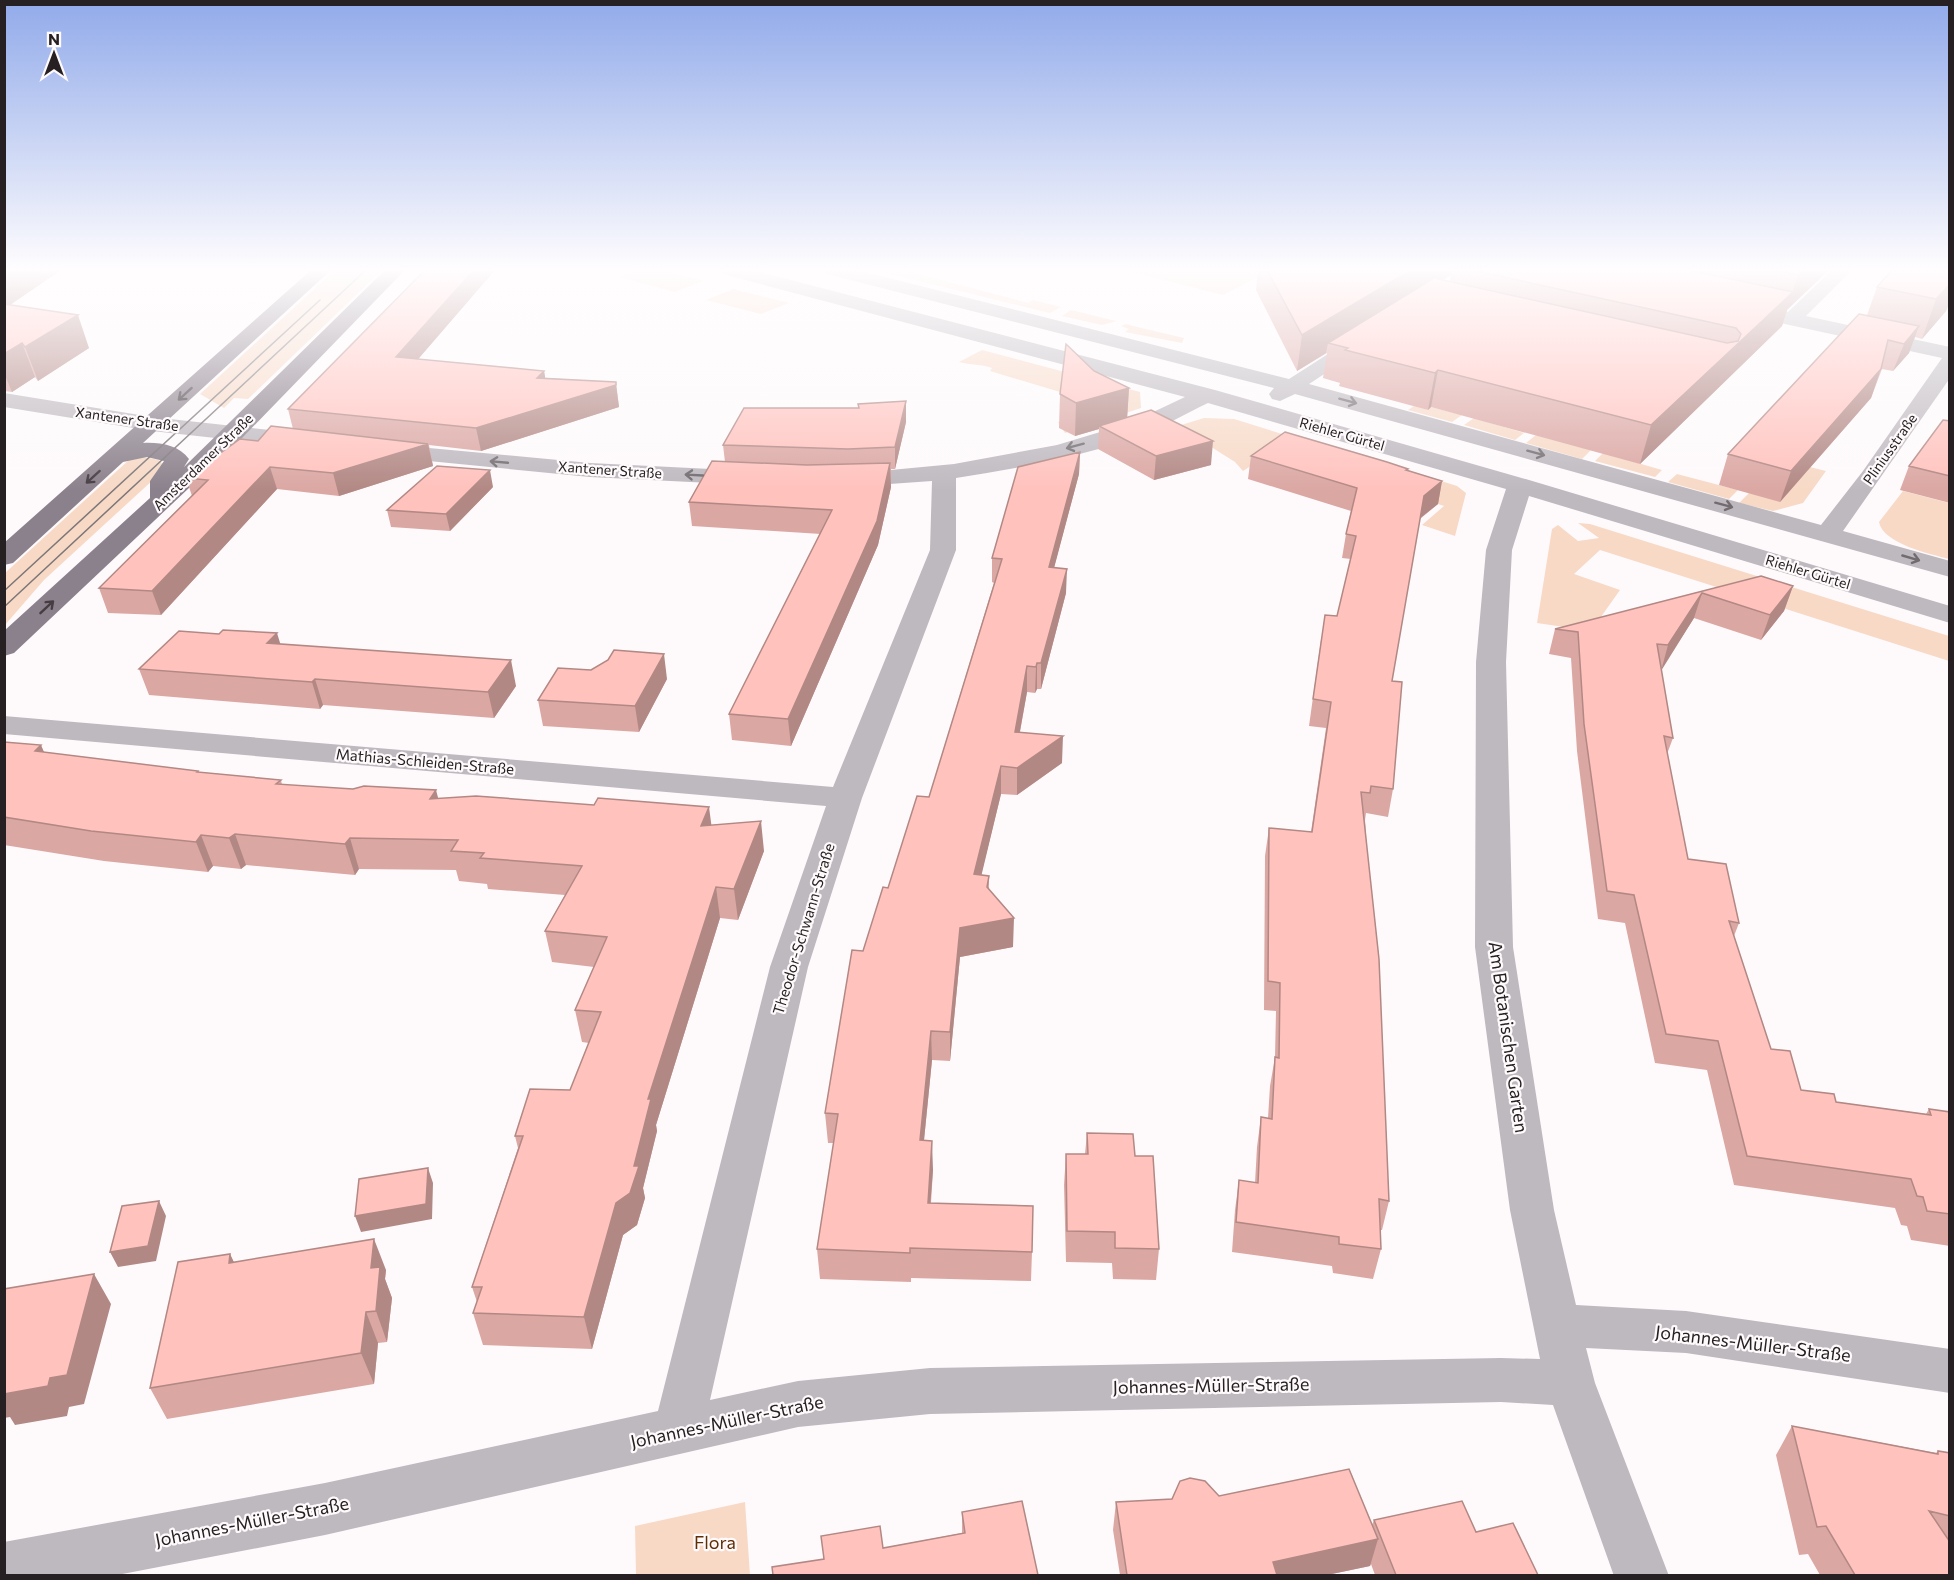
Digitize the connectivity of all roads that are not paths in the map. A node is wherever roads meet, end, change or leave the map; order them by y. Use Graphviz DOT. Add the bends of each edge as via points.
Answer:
graph roads {
  1 [pos="241,344"];
  2 [pos="323,344"];
  3 [pos="1012,344"];
  4 [pos="1124,344"];
  5 [pos="1358,344"];
  6 [pos="1907,344"];
  7 [pos="1950,353"];
  8 [pos="1950,362"];
  9 [pos="1291,386"];
  10 [pos="1208,395"];
  11 [pos="4,400"];
  12 [pos="1256,409"];
  13 [pos="152,424"];
  14 [pos="234,433"];
  15 [pos="332,444"];
  16 [pos="368,448"];
  17 [pos="115,457"];
  18 [pos="944,471"];
  19 [pos="772,479"];
  20 [pos="826,480"];
  21 [pos="1520,485"];
  22 [pos="161,501"];
  23 [pos="1828,534"];
  24 [pos="4,557"];
  25 [pos="1950,569"];
  26 [pos="1950,615"];
  27 [pos="4,647"];
  28 [pos="4,726"];
  29 [pos="845,798"];
  30 [pos="1557,1326"];
  31 [pos="1950,1371"];
  32 [pos="1570,1383"];
  33 [pos="678,1431"];
  34 [pos="4,1569"];
  35 [pos="1642,1575"];
  1 -- 13 [label="main road, one-way"];
  2 -- 14 [label="main road, Amsterdamer Straße"];
  3 -- 10 [label="street, Riehler Gürtel"];
  4 -- 9 [label="street"];
  5 -- 9 [label="street"];
  6 -- 7 [label="street"];
  8 -- 23 [label="street, Pliniusstraße"];
  9 -- 12 [label="street"];
  9 -- 23 [label="street, one-way"];
  10 -- 12 [label="street, Riehler Gürtel"];
  10 -- 18 [label="street, one-way" via="1120,434 1040,456"];
  11 -- 13 [label="street, Xantener Straße"];
  12 -- 21 [label="street, Riehler Gürtel"];
  13 -- 14 [label="street, Xantener Straße"];
  13 -- 17 [label="main road"];
  14 -- 15 [label="street, Xantener Straße"];
  14 -- 22 [label="main road, Amsterdamer Straße"];
  19 -- 16 [label="street, Xantener Straße, one-way" via="590,470"];
  17 -- 22 [label="main road" via="158,450 177,459 162,481"];
  17 -- 24 [label="main road, one-way"];
  18 -- 20 [label="street" via="894,478"];
  18 -- 29 [label="street, Theodor-Schwann-Straße" via="943,550"];
  21 -- 26 [label="street, Riehler Gürtel"];
  21 -- 30 [label="street, Am Botanischen Garten" via="1498,550 1491,662 1494,947 1532,1210"];
  27 -- 22 [label="main road, Amsterdamer Straße, one-way"];
  23 -- 25 [label="street, one-way"];
  28 -- 29 [label="street, Mathias-Schleiden-Straße"];
  29 -- 33 [label="street, Theodor-Schwann-Straße" via="789,967"];
  30 -- 31 [label="street, Johannes-Müller-Straße" via="1686,1332"];
  30 -- 32 [label="street, Am Botanischen Garten"];
  32 -- 33 [label="street, Johannes-Müller-Straße" via="1501,1380 930,1391 798,1404"];
  32 -- 35 [label="street, Am Botanischen Garten"];
  33 -- 34 [label="street, Johannes-Müller-Straße" via="325,1509"];
}
